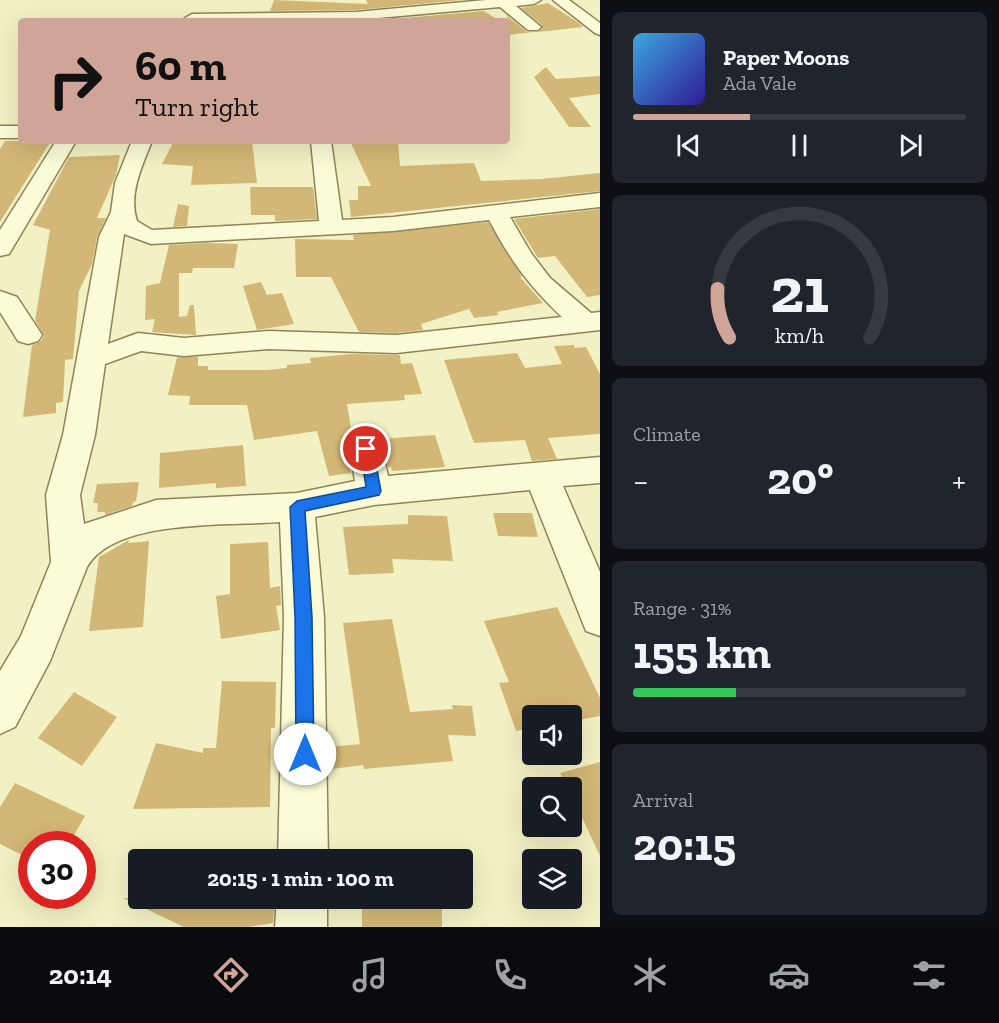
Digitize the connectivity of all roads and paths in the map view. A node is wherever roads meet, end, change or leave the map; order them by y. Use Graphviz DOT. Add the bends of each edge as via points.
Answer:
graph roads {
  1 [pos="210,0"];
  2 [pos="354,0"];
  3 [pos="534,0"];
  4 [pos="560,0"];
  5 [pos="504,3"];
  6 [pos="356,16"];
  7 [pos="405,17"];
  8 [pos="192,18"];
  9 [pos="321,18"];
  10 [pos="533,27"];
  11 [pos="600,30"];
  12 [pos="0,132"];
  13 [pos="18,132"];
  14 [pos="64,144"];
  15 [pos="141,144"];
  16 [pos="321,144"];
  17 [pos="600,200"];
  18 [pos="123,212"];
  19 [pos="496,212"];
  20 [pos="331,226"];
  21 [pos="0,249"];
  22 [pos="0,299"];
  23 [pos="592,321"];
  24 [pos="28,335"];
  25 [pos="91,355"];
  26 [pos="366,449"];
  27 [pos="600,470"];
  28 [pos="541,474"];
  29 [pos="374,491"];
  30 [pos="63,495"];
  31 [pos="297,507"];
  32 [pos="112,530"];
  33 [pos="70,563"];
  34 [pos="600,618"];
  35 [pos="0,712"];
  36 [pos="303,849"];
  37 [pos="302,909"];
  38 [pos="301,927"];
  1 -- 8 [label="street"];
  2 -- 6 [label="street"];
  3 -- 5 [label="street"];
  4 -- 11 [label="street"];
  5 -- 7 [label="street"];
  5 -- 10 [label="street"];
  6 -- 7 [label="street"];
  6 -- 9 [label="street"];
  12 -- 13 [label="street"];
  14 -- 21 [label="street"];
  15 -- 18 [label="street" via="129,175"];
  16 -- 20 [label="street"];
  17 -- 19 [label="street"];
  18 -- 20 [label="street" via="126,225 137,235 152,237"];
  18 -- 25 [label="street" via="111,237"];
  19 -- 20 [label="street" via="393,224"];
  19 -- 23 [label="street" via="541,284"];
  22 -- 24 [label="street" via="8,303"];
  23 -- 25 [label="street" via="396,344 268,340 184,347 138,342 110,354"];
  25 -- 30 [label="street" via="79,435"];
  26 -- 29 [label="street"];
  27 -- 28 [label="street"];
  28 -- 29 [label="street"];
  28 -- 34 [label="street"];
  29 -- 31 [label="street"];
  30 -- 32 [label="street" via="94,523"];
  30 -- 33 [label="street"];
  31 -- 32 [label="street" via="156,514"];
  31 -- 36 [label="street" via="304,617"];
  32 -- 33 [label="street" via="82,544"];
  33 -- 35 [label="street" via="36,648"];
  37 -- 38 [label="street"];
}
